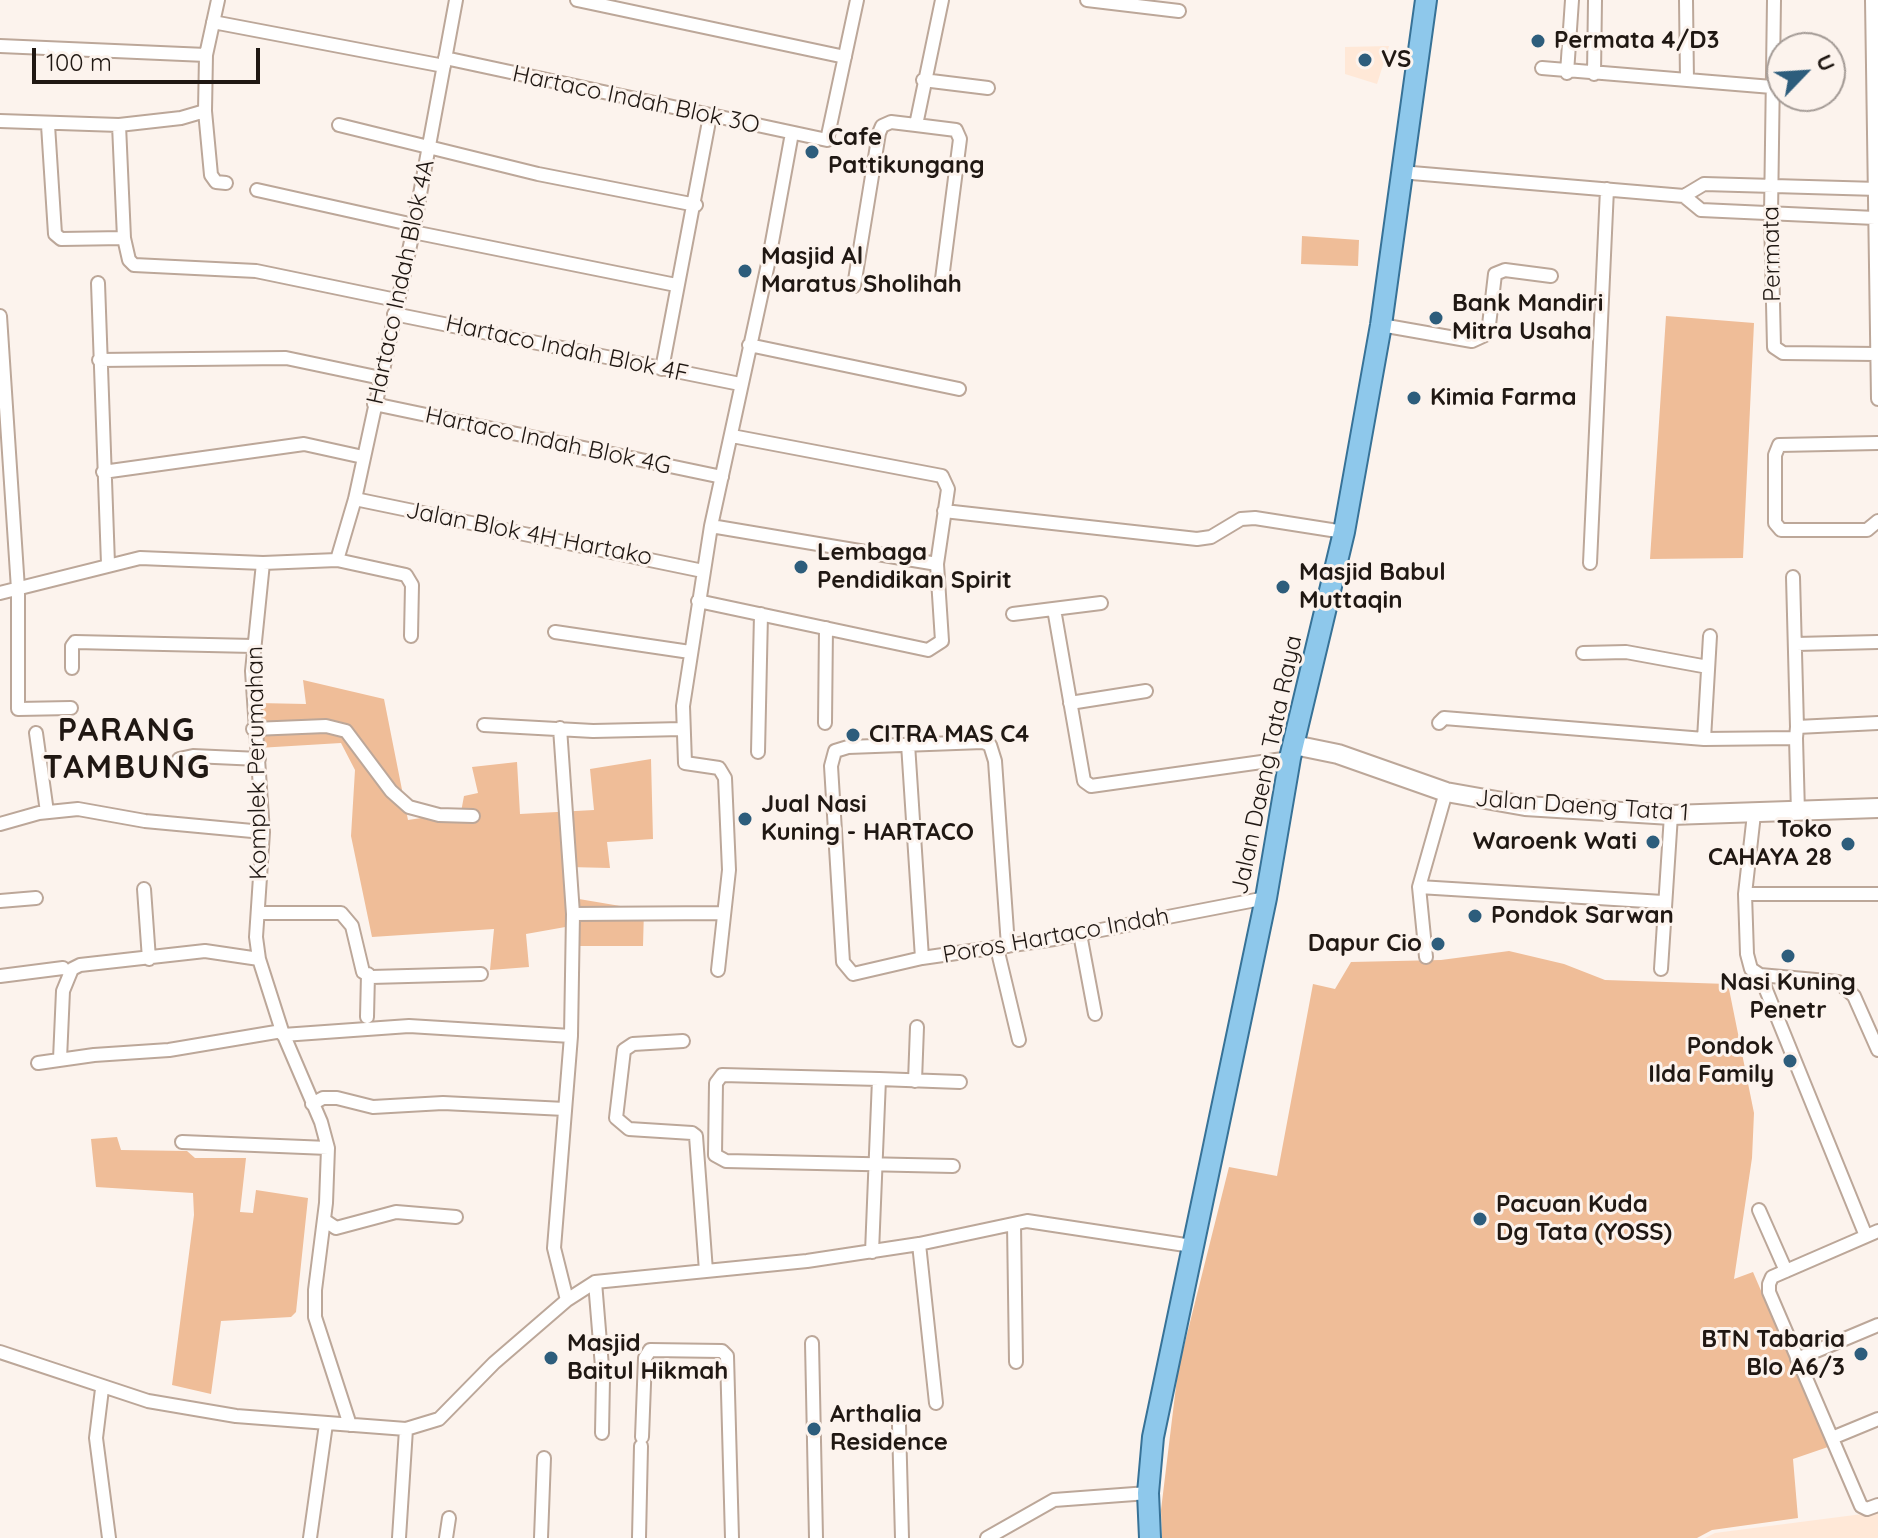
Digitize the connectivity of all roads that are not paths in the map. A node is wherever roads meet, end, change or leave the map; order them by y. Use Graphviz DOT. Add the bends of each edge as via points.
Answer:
graph roads {
  1 [pos="218,0"];
  2 [pos="456,0"];
  3 [pos="577,0"];
  4 [pos="857,0"];
  5 [pos="942,0"];
  6 [pos="1087,0"];
  7 [pos="1426,0"];
  8 [pos="1572,0"];
  9 [pos="1595,0"];
  10 [pos="1686,0"];
  11 [pos="1774,0"];
  12 [pos="1872,0"];
  13 [pos="1173,7"];
  14 [pos="213,22"];
  15 [pos="1773,32"];
  16 [pos="0,46"];
  17 [pos="206,55"];
  18 [pos="845,57"];
  19 [pos="444,62"];
  20 [pos="1542,68"];
  21 [pos="1567,73"];
  22 [pos="1594,74"];
  23 [pos="923,80"];
  24 [pos="1687,80"];
  25 [pos="1766,87"];
  26 [pos="988,88"];
  27 [pos="205,111"];
  28 [pos="1772,112"];
  29 [pos="710,116"];
  30 [pos="0,121"];
  31 [pos="48,125"];
  32 [pos="119,125"];
  33 [pos="339,125"];
  34 [pos="916,125"];
  35 [pos="792,133"];
  36 [pos="431,147"];
  37 [pos="1400,172"];
  38 [pos="226,183"];
  39 [pos="1772,188"];
  40 [pos="1607,189"];
  41 [pos="1876,189"];
  42 [pos="257,190"];
  43 [pos="1684,196"];
  44 [pos="696,205"];
  45 [pos="1771,215"];
  46 [pos="1875,218"];
  47 [pos="413,229"];
  48 [pos="124,238"];
  49 [pos="1551,276"];
  50 [pos="942,279"];
  51 [pos="98,283"];
  52 [pos="676,285"];
  53 [pos="854,286"];
  54 [pos="396,300"];
  55 [pos="1878,303"];
  56 [pos="394,314"];
  57 [pos="0,316"];
  58 [pos="1381,325"];
  59 [pos="749,345"];
  60 [pos="1876,354"];
  61 [pos="99,360"];
  62 [pos="662,369"];
  63 [pos="381,378"];
  64 [pos="740,384"];
  65 [pos="959,389"];
  66 [pos="1878,399"];
  67 [pos="374,404"];
  68 [pos="732,436"];
  69 [pos="1878,443"];
  70 [pos="363,457"];
  71 [pos="103,472"];
  72 [pos="722,477"];
  73 [pos="355,499"];
  74 [pos="944,511"];
  75 [pos="1878,521"];
  76 [pos="711,526"];
  77 [pos="1344,532"];
  78 [pos="337,560"];
  79 [pos="263,563"];
  80 [pos="1590,563"];
  81 [pos="108,564"];
  82 [pos="937,564"];
  83 [pos="703,571"];
  84 [pos="1793,577"];
  85 [pos="18,589"];
  86 [pos="0,593"];
  87 [pos="698,601"];
  88 [pos="1101,603"];
  89 [pos="1054,609"];
  90 [pos="761,614"];
  91 [pos="1013,614"];
  92 [pos="826,628"];
  93 [pos="555,632"];
  94 [pos="411,636"];
  95 [pos="1710,636"];
  96 [pos="1878,642"];
  97 [pos="1796,644"];
  98 [pos="253,646"];
  99 [pos="690,652"];
  100 [pos="1583,653"];
  101 [pos="1708,667"];
  102 [pos="72,668"];
  103 [pos="1146,691"];
  104 [pos="1070,703"];
  105 [pos="71,708"];
  106 [pos="825,723"];
  107 [pos="1439,723"];
  108 [pos="1878,723"];
  109 [pos="484,725"];
  110 [pos="560,728"];
  111 [pos="253,729"];
  112 [pos="682,729"];
  113 [pos="1796,732"];
  114 [pos="36,733"];
  115 [pos="1704,739"];
  116 [pos="908,744"];
  117 [pos="1292,751"];
  118 [pos="758,752"];
  119 [pos="179,759"];
  120 [pos="259,759"];
  121 [pos="1446,792"];
  122 [pos="1878,808"];
  123 [pos="47,812"];
  124 [pos="1798,813"];
  125 [pos="1754,814"];
  126 [pos="1671,815"];
  127 [pos="473,816"];
  128 [pos="0,824"];
  129 [pos="263,832"];
  130 [pos="1419,887"];
  131 [pos="144,889"];
  132 [pos="1745,894"];
  133 [pos="1878,894"];
  134 [pos="36,898"];
  135 [pos="1266,898"];
  136 [pos="0,901"];
  137 [pos="1663,902"];
  138 [pos="259,913"];
  139 [pos="723,913"];
  140 [pos="573,914"];
  141 [pos="1080,934"];
  142 [pos="1003,947"];
  143 [pos="1426,957"];
  144 [pos="922,958"];
  145 [pos="149,959"];
  146 [pos="259,959"];
  147 [pos="63,968"];
  148 [pos="1661,969"];
  149 [pos="718,970"];
  150 [pos="368,974"];
  151 [pos="481,974"];
  152 [pos="1760,975"];
  153 [pos="0,976"];
  154 [pos="1095,1014"];
  155 [pos="367,1017"];
  156 [pos="917,1027"];
  157 [pos="282,1033"];
  158 [pos="571,1036"];
  159 [pos="1019,1040"];
  160 [pos="683,1041"];
  161 [pos="1878,1050"];
  162 [pos="60,1059"];
  163 [pos="38,1063"];
  164 [pos="879,1079"];
  165 [pos="915,1081"];
  166 [pos="960,1082"];
  167 [pos="312,1104"];
  168 [pos="565,1109"];
  169 [pos="182,1142"];
  170 [pos="328,1148"];
  171 [pos="875,1166"];
  172 [pos="953,1166"];
  173 [pos="1759,1210"];
  174 [pos="456,1217"];
  175 [pos="324,1220"];
  176 [pos="1014,1224"];
  177 [pos="1872,1234"];
  178 [pos="919,1244"];
  179 [pos="1192,1246"];
  180 [pos="872,1252"];
  181 [pos="706,1271"];
  182 [pos="1786,1271"];
  183 [pos="595,1282"];
  184 [pos="567,1300"];
  185 [pos="1878,1325"];
  186 [pos="812,1343"];
  187 [pos="0,1352"];
  188 [pos="1797,1359"];
  189 [pos="1016,1362"];
  190 [pos="102,1389"];
  191 [pos="936,1403"];
  192 [pos="1878,1419"];
  193 [pos="326,1424"];
  194 [pos="350,1425"];
  195 [pos="899,1425"];
  196 [pos="406,1429"];
  197 [pos="602,1433"];
  198 [pos="1832,1438"];
  199 [pos="544,1458"];
  200 [pos="1148,1493"];
  201 [pos="1878,1505"];
  202 [pos="449,1518"];
  203 [pos="109,1538"];
  204 [pos="310,1538"];
  205 [pos="399,1538"];
  206 [pos="446,1538"];
  207 [pos="541,1538"];
  208 [pos="639,1538"];
  209 [pos="732,1538"];
  210 [pos="816,1538"];
  211 [pos="902,1538"];
  212 [pos="987,1538"];
  213 [pos="1150,1538"];
  1 -- 14 [label="street"];
  2 -- 19 [label="street, Hartaco Indah Blok 4A"];
  3 -- 18 [label="street"];
  4 -- 18 [label="street"];
  5 -- 23 [label="street"];
  6 -- 13 [label="street"];
  7 -- 37 [label="main road, Jalan Daeng Tata Raya"];
  8 -- 21 [label="street"];
  9 -- 22 [label="street"];
  10 -- 24 [label="street"];
  11 -- 15 [label="street"];
  12 -- 41 [label="street"];
  14 -- 17 [label="street"];
  14 -- 19 [label="street, Hartaco Indah Blok 3O"];
  16 -- 17 [label="street"];
  17 -- 27 [label="street"];
  18 -- 35 [label="street, Hartaco Indah Blok 3O" via="827,140"];
  19 -- 29 [label="street, Hartaco Indah Blok 3O"];
  19 -- 36 [label="street, Hartaco Indah Blok 4A"];
  20 -- 21 [label="street"];
  21 -- 22 [label="street"];
  22 -- 24 [label="street"];
  23 -- 26 [label="street"];
  23 -- 34 [label="street"];
  24 -- 25 [label="street"];
  27 -- 32 [label="street"];
  27 -- 38 [label="street" via="211,175"];
  28 -- 39 [label="street"];
  29 -- 35 [label="street, Hartaco Indah Blok 3O"];
  29 -- 44 [label="street"];
  30 -- 31 [label="street"];
  31 -- 32 [label="street"];
  31 -- 48 [label="street" via="55,234 61,239"];
  32 -- 48 [label="street"];
  33 -- 36 [label="street"];
  34 -- 50 [label="street" via="956,130 960,139"];
  34 -- 53 [label="street" via="891,122 879,133"];
  35 -- 59 [label="street"];
  36 -- 44 [label="street"];
  36 -- 47 [label="street, Hartaco Indah Blok 4A"];
  37 -- 40 [label="street"];
  37 -- 58 [label="main road, Jalan Daeng Tata Raya"];
  39 -- 41 [label="street, Permata"];
  39 -- 43 [label="street" via="1704,184"];
  39 -- 45 [label="street, Permata"];
  40 -- 43 [label="street"];
  40 -- 80 [label="street"];
  41 -- 46 [label="street"];
  42 -- 47 [label="street"];
  43 -- 45 [label="street" via="1701,210"];
  44 -- 52 [label="street"];
  45 -- 46 [label="street"];
  45 -- 60 [label="street, Permata" via="1774,347 1783,353"];
  46 -- 55 [label="street"];
  47 -- 52 [label="street"];
  47 -- 54 [label="street, Hartaco Indah Blok 4A"];
  48 -- 54 [label="street" via="134,265 256,271"];
  49 -- 58 [label="street" via="1505,270 1495,274 1489,325 1485,335 1472,341"];
  51 -- 61 [label="street"];
  52 -- 62 [label="street"];
  54 -- 56 [label="street, Hartaco Indah Blok 4A"];
  55 -- 60 [label="street"];
  56 -- 62 [label="street, Hartaco Indah Blok 4F"];
  56 -- 63 [label="street, Hartaco Indah Blok 4A"];
  57 -- 85 [label="street"];
  58 -- 77 [label="main road, Jalan Daeng Tata Raya"];
  59 -- 64 [label="street"];
  59 -- 65 [label="street"];
  60 -- 66 [label="street"];
  61 -- 63 [label="street" via="286,358"];
  61 -- 71 [label="street"];
  62 -- 64 [label="street, Hartaco Indah Blok 4F"];
  63 -- 67 [label="street, Hartaco Indah Blok 4A"];
  64 -- 68 [label="street"];
  67 -- 70 [label="street, Hartaco Indah Blok 4A"];
  67 -- 72 [label="street, Hartaco Indah Blok 4G"];
  68 -- 72 [label="street"];
  68 -- 74 [label="street" via="939,474 948,484"];
  69 -- 75 [label="street" via="1779,445 1775,523 1781,530 1867,530"];
  70 -- 71 [label="street" via="304,444"];
  70 -- 73 [label="street, Hartaco Indah Blok 4A"];
  71 -- 81 [label="street"];
  72 -- 76 [label="street"];
  73 -- 78 [label="street, Hartaco Indah Blok 4A"];
  73 -- 83 [label="street, Jalan Blok 4H Hartako"];
  74 -- 77 [label="street" via="1197,539 1255,518"];
  74 -- 82 [label="street"];
  76 -- 82 [label="street"];
  76 -- 83 [label="street"];
  77 -- 117 [label="main road, Jalan Daeng Tata Raya"];
  78 -- 79 [label="street"];
  78 -- 94 [label="street" via="406,575 412,585"];
  79 -- 81 [label="street" via="167,557"];
  79 -- 98 [label="street, Komplek Perumahan"];
  81 -- 85 [label="street"];
  82 -- 92 [label="street" via="942,641 928,650"];
  83 -- 87 [label="street"];
  84 -- 97 [label="street"];
  85 -- 86 [label="street"];
  85 -- 105 [label="street" via="18,709"];
  87 -- 90 [label="street"];
  87 -- 99 [label="street"];
  88 -- 89 [label="street"];
  89 -- 91 [label="street"];
  89 -- 104 [label="street"];
  90 -- 92 [label="street"];
  90 -- 118 [label="street"];
  92 -- 106 [label="street"];
  93 -- 99 [label="street"];
  95 -- 101 [label="street"];
  96 -- 97 [label="street"];
  97 -- 113 [label="street"];
  98 -- 102 [label="street" via="75,642"];
  98 -- 111 [label="street, Komplek Perumahan"];
  99 -- 112 [label="street"];
  100 -- 101 [label="street" via="1626,652"];
  101 -- 115 [label="street"];
  103 -- 104 [label="street"];
  104 -- 117 [label="street" via="1084,781 1091,786"];
  107 -- 115 [label="street" via="1444,718"];
  108 -- 113 [label="street"];
  109 -- 110 [label="street"];
  110 -- 112 [label="street"];
  110 -- 140 [label="street"];
  111 -- 120 [label="street, Komplek Perumahan"];
  111 -- 127 [label="street" via="326,726 346,731 409,807"];
  112 -- 139 [label="street" via="687,766 715,767 724,774 729,870"];
  113 -- 115 [label="street"];
  113 -- 124 [label="street"];
  114 -- 123 [label="street"];
  116 -- 142 [label="street" via="990,745"];
  116 -- 144 [label="street"];
  116 -- 144 [label="street, Poros Hartaco Indah" via="848,747 833,757 843,962 857,973"];
  117 -- 121 [label="street, Jalan Daeng Tata 1" via="1338,754"];
  117 -- 135 [label="main road, Jalan Daeng Tata Raya"];
  119 -- 120 [label="street"];
  120 -- 129 [label="street, Komplek Perumahan"];
  121 -- 126 [label="street, Jalan Daeng Tata 1" via="1525,806"];
  121 -- 130 [label="street"];
  122 -- 124 [label="street, Jalan Daeng Tata 1"];
  123 -- 128 [label="street"];
  123 -- 129 [label="street" via="78,809"];
  124 -- 125 [label="street, Jalan Daeng Tata 1"];
  125 -- 126 [label="street, Jalan Daeng Tata 1"];
  125 -- 132 [label="street"];
  126 -- 137 [label="street"];
  129 -- 138 [label="street, Komplek Perumahan"];
  130 -- 137 [label="street"];
  130 -- 143 [label="street"];
  131 -- 145 [label="street"];
  132 -- 133 [label="street"];
  132 -- 152 [label="street" via="1747,954 1751,969"];
  134 -- 136 [label="street"];
  135 -- 141 [label="street, Poros Hartaco Indah"];
  135 -- 179 [label="main road, Jalan Daeng Tata Raya"];
  137 -- 148 [label="street"];
  138 -- 146 [label="street, Komplek Perumahan"];
  138 -- 150 [label="street" via="341,913 352,926 363,972"];
  139 -- 140 [label="street"];
  139 -- 149 [label="street"];
  140 -- 158 [label="street"];
  141 -- 142 [label="street, Poros Hartaco Indah"];
  141 -- 154 [label="street"];
  142 -- 144 [label="street, Poros Hartaco Indah"];
  142 -- 159 [label="street"];
  145 -- 146 [label="street" via="205,951"];
  145 -- 162 [label="street" via="72,969 63,991"];
  146 -- 157 [label="street, Komplek Perumahan"];
  147 -- 153 [label="street"];
  150 -- 151 [label="street"];
  150 -- 155 [label="street"];
  152 -- 161 [label="street" via="1838,982 1854,996"];
  152 -- 177 [label="street"];
  156 -- 165 [label="street"];
  157 -- 158 [label="street" via="409,1026"];
  157 -- 162 [label="street"];
  157 -- 167 [label="street, Komplek Perumahan"];
  158 -- 168 [label="street"];
  160 -- 181 [label="street" via="633,1044 624,1050 616,1118 629,1129 696,1136"];
  162 -- 163 [label="street"];
  164 -- 165 [label="street"];
  164 -- 171 [label="street"];
  164 -- 171 [label="street" via="726,1074 716,1083 714,1153 720,1160"];
  165 -- 166 [label="street"];
  167 -- 168 [label="street" via="337,1098 373,1107 443,1103"];
  167 -- 170 [label="street, Komplek Perumahan"];
  168 -- 184 [label="street" via="554,1248"];
  169 -- 170 [label="street"];
  170 -- 175 [label="street, Komplek Perumahan"];
  171 -- 172 [label="street"];
  171 -- 180 [label="street"];
  173 -- 182 [label="street"];
  174 -- 175 [label="street" via="396,1212 336,1228"];
  175 -- 194 [label="street, Komplek Perumahan" via="315,1317"];
  176 -- 178 [label="street"];
  176 -- 179 [label="street" via="1039,1221"];
  176 -- 189 [label="street"];
  177 -- 182 [label="street"];
  178 -- 180 [label="street"];
  178 -- 191 [label="street"];
  179 -- 200 [label="main road, Jalan Daeng Tata Raya" via="1153,1437"];
  180 -- 181 [label="street"];
  181 -- 183 [label="street"];
  182 -- 188 [label="street" via="1772,1277 1769,1292"];
  183 -- 184 [label="street"];
  183 -- 197 [label="street"];
  184 -- 196 [label="street" via="439,1419"];
  185 -- 188 [label="street"];
  186 -- 210 [label="street"];
  187 -- 190 [label="street"];
  188 -- 198 [label="street"];
  190 -- 193 [label="street" via="208,1412"];
  190 -- 203 [label="street" via="96,1438"];
  192 -- 198 [label="street"];
  193 -- 194 [label="street"];
  193 -- 204 [label="street"];
  194 -- 196 [label="street"];
  195 -- 211 [label="street"];
  196 -- 205 [label="street"];
  198 -- 201 [label="street" via="1861,1506"];
  199 -- 207 [label="street"];
  200 -- 212 [label="street" via="1054,1500"];
  200 -- 213 [label="main road, Jalan Daeng Tata Raya"];
  202 -- 206 [label="street"];
  208 -- 209 [label="street" via="645,1358 650,1350 722,1351 727,1356"];
}
